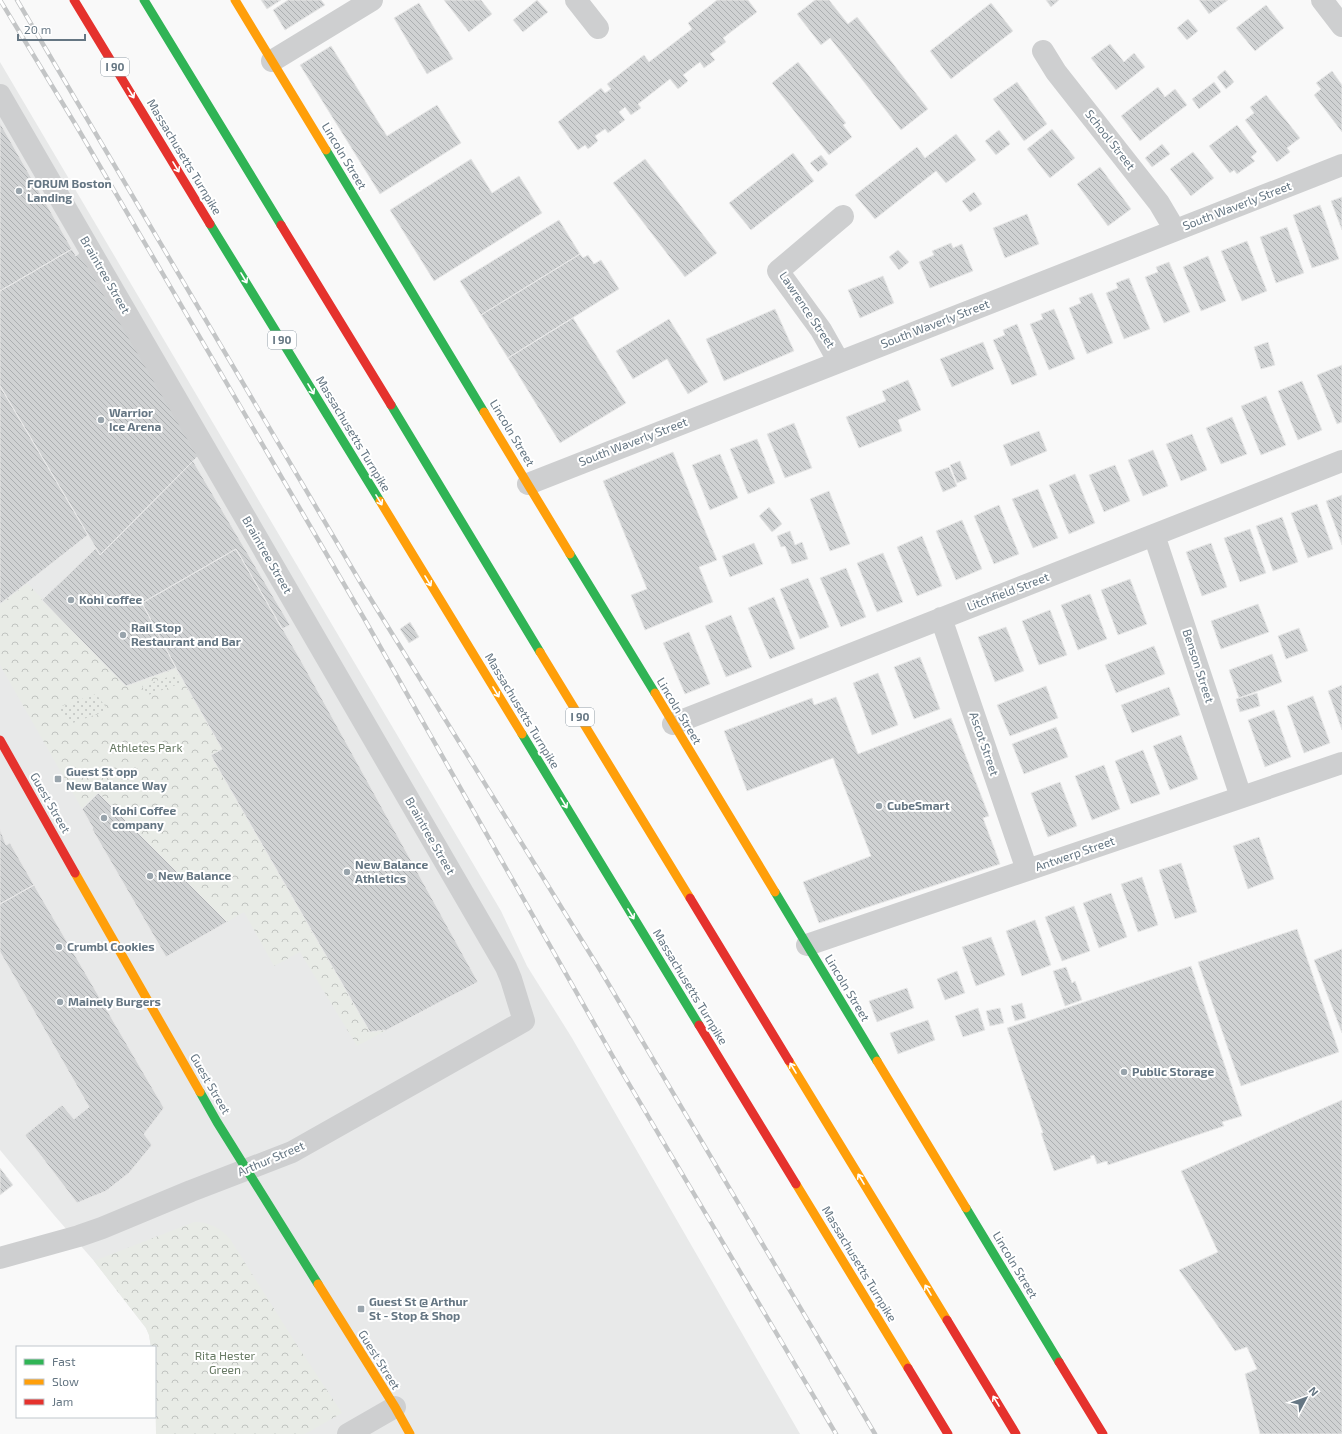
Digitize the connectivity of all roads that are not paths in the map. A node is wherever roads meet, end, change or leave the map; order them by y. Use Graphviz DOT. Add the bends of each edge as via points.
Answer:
graph roads {
  1 [pos="74,0"];
  2 [pos="144,0"];
  3 [pos="235,0"];
  4 [pos="372,0"];
  5 [pos="576,0"];
  6 [pos="1322,0"];
  7 [pos="1342,26"];
  8 [pos="598,28"];
  9 [pos="1043,50"];
  10 [pos="272,61"];
  11 [pos="0,94"];
  12 [pos="1342,165"];
  13 [pos="843,216"];
  14 [pos="1175,230"];
  15 [pos="839,362"];
  16 [pos="1342,461"];
  17 [pos="528,484"];
  18 [pos="1154,534"];
  19 [pos="941,618"];
  20 [pos="673,724"];
  21 [pos="0,740"];
  22 [pos="6,762"];
  23 [pos="1342,763"];
  24 [pos="1242,797"];
  25 [pos="1027,870"];
  26 [pos="807,945"];
  27 [pos="524,1021"];
  28 [pos="246,1170"];
  29 [pos="0,1258"];
  30 [pos="395,1407"];
  31 [pos="348,1434"];
  32 [pos="410,1434"];
  33 [pos="948,1434"];
  34 [pos="1016,1434"];
  35 [pos="1103,1434"];
  1 -- 33 [label="main road, Massachusetts Turnpike / I 90, one-way"];
  34 -- 2 [label="main road, I 90, one-way"];
  3 -- 10 [label="main road, Lincoln Street"];
  4 -- 10 [label="street"];
  5 -- 8 [label="street"];
  6 -- 7 [label="street"];
  9 -- 14 [label="street, School Street" via="1056,72 1159,204"];
  10 -- 17 [label="main road, Lincoln Street"];
  11 -- 27 [label="street, Braintree Street" via="506,967"];
  12 -- 14 [label="street, South Waverly Street"];
  13 -- 15 [label="street, Lawrence Street" via="778,271 821,330"];
  14 -- 15 [label="street, South Waverly Street"];
  15 -- 17 [label="street, South Waverly Street"];
  16 -- 18 [label="street, Litchfield Street"];
  17 -- 20 [label="main road, Lincoln Street"];
  18 -- 19 [label="street, Litchfield Street"];
  18 -- 24 [label="street, Benson Street"];
  19 -- 20 [label="street, Litchfield Street"];
  19 -- 25 [label="street, Ascot Street"];
  20 -- 26 [label="main road, Lincoln Street"];
  21 -- 22 [label="main road, Guest Street"];
  22 -- 28 [label="main road, Guest Street"];
  23 -- 24 [label="street, Antwerp Street"];
  24 -- 25 [label="street, Antwerp Street"];
  25 -- 26 [label="street, Antwerp Street"];
  26 -- 35 [label="main road, Lincoln Street"];
  27 -- 28 [label="street, Arthur Street" via="292,1152"];
  28 -- 29 [label="street, Arthur Street" via="102,1228"];
  28 -- 30 [label="main road, Guest Street"];
  30 -- 31 [label="street"];
  30 -- 32 [label="main road, Guest Street"];
}
